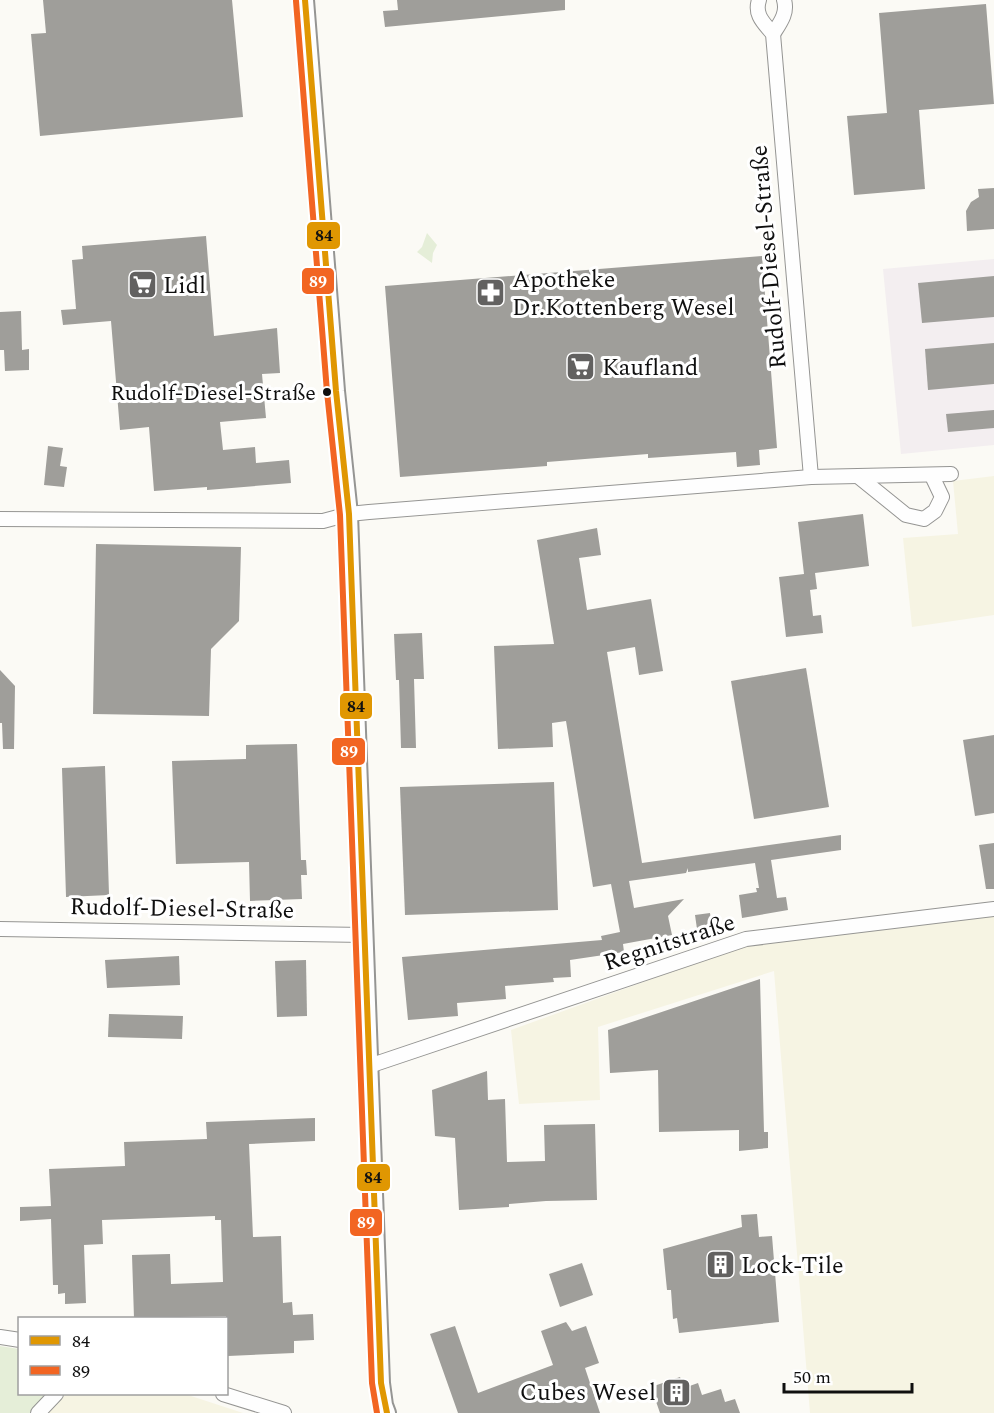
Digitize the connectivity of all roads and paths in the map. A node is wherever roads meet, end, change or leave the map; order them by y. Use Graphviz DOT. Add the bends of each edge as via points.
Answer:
graph roads {
  1 [pos="305,0"];
  2 [pos="759,0"];
  3 [pos="784,0"];
  4 [pos="773,34"];
  5 [pos="951,474"];
  6 [pos="932,476"];
  7 [pos="811,477"];
  8 [pos="859,477"];
  9 [pos="349,514"];
  10 [pos="0,519"];
  11 [pos="994,909"];
  12 [pos="0,929"];
  13 [pos="364,935"];
  14 [pos="369,1066"];
  15 [pos="0,1337"];
  16 [pos="18,1340"];
  17 [pos="55,1395"];
  18 [pos="226,1395"];
  19 [pos="38,1413"];
  20 [pos="285,1413"];
  21 [pos="387,1413"];
  1 -- 9 [label="street"];
  2 -- 4 [label="street, Rudolf-Diesel-Straße" via="759,16"];
  3 -- 4 [label="street" via="785,15"];
  4 -- 7 [label="street, Rudolf-Diesel-Straße"];
  5 -- 6 [label="street"];
  6 -- 8 [label="street"];
  6 -- 8 [label="street" via="942,497 935,511 924,519 906,515"];
  7 -- 8 [label="street"];
  7 -- 9 [label="street"];
  9 -- 10 [label="street" via="323,521"];
  9 -- 13 [label="street"];
  11 -- 14 [label="street, Regnitstraße" via="746,939"];
  12 -- 13 [label="street, Rudolf-Diesel-Straße"];
  13 -- 14 [label="street"];
  14 -- 21 [label="street" via="381,1383"];
  15 -- 16 [label="street"];
  17 -- 19 [label="street"];
  18 -- 20 [label="street"];
}
